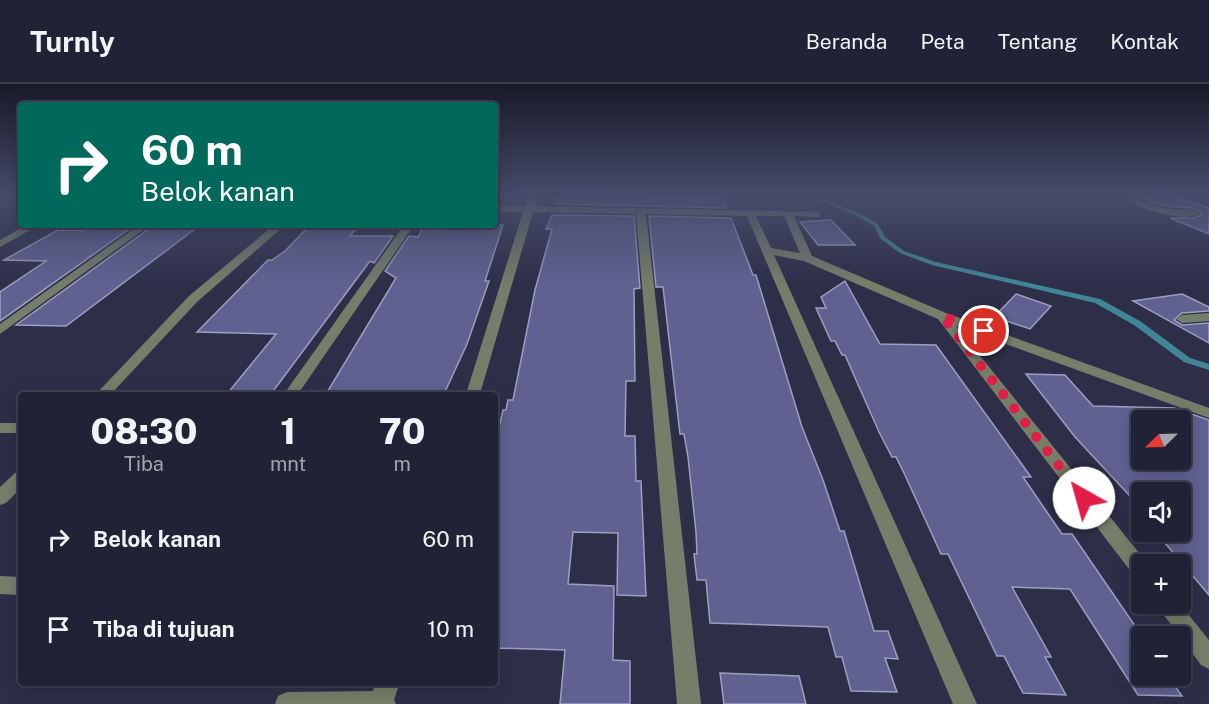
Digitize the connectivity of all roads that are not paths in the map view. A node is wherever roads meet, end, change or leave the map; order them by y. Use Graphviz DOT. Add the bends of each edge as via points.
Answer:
graph roads {
  1 [pos="524,226"];
  2 [pos="642,226"];
  3 [pos="757,226"];
  4 [pos="793,226"];
  5 [pos="29,228"];
  6 [pos="141,228"];
  7 [pos="276,228"];
  8 [pos="407,228"];
  9 [pos="0,244"];
  10 [pos="765,250"];
  11 [pos="807,258"];
  12 [pos="942,316"];
  13 [pos="1209,317"];
  14 [pos="1182,319"];
  15 [pos="0,330"];
  16 [pos="105,392"];
  17 [pos="292,392"];
  18 [pos="474,392"];
  19 [pos="1209,413"];
  20 [pos="0,428"];
  21 [pos="18,428"];
  22 [pos="18,480"];
  23 [pos="0,498"];
  24 [pos="1131,558"];
  25 [pos="0,585"];
  26 [pos="18,586"];
  27 [pos="1175,614"];
  28 [pos="1209,658"];
  29 [pos="384,696"];
  30 [pos="287,704"];
  31 [pos="689,704"];
  32 [pos="965,704"];
  1 -- 18 [label="street"];
  2 -- 31 [label="street"];
  3 -- 10 [label="street"];
  4 -- 11 [label="street"];
  5 -- 9 [label="street"];
  6 -- 15 [label="street"];
  7 -- 16 [label="street" via="193,299"];
  8 -- 17 [label="street"];
  10 -- 11 [label="street"];
  10 -- 32 [label="street"];
  11 -- 12 [label="street"];
  12 -- 19 [label="street"];
  12 -- 24 [label="street"];
  13 -- 14 [label="street"];
  20 -- 21 [label="street"];
  22 -- 23 [label="street"];
  25 -- 26 [label="street"];
  27 -- 28 [label="street"];
  29 -- 30 [label="street"];
}
